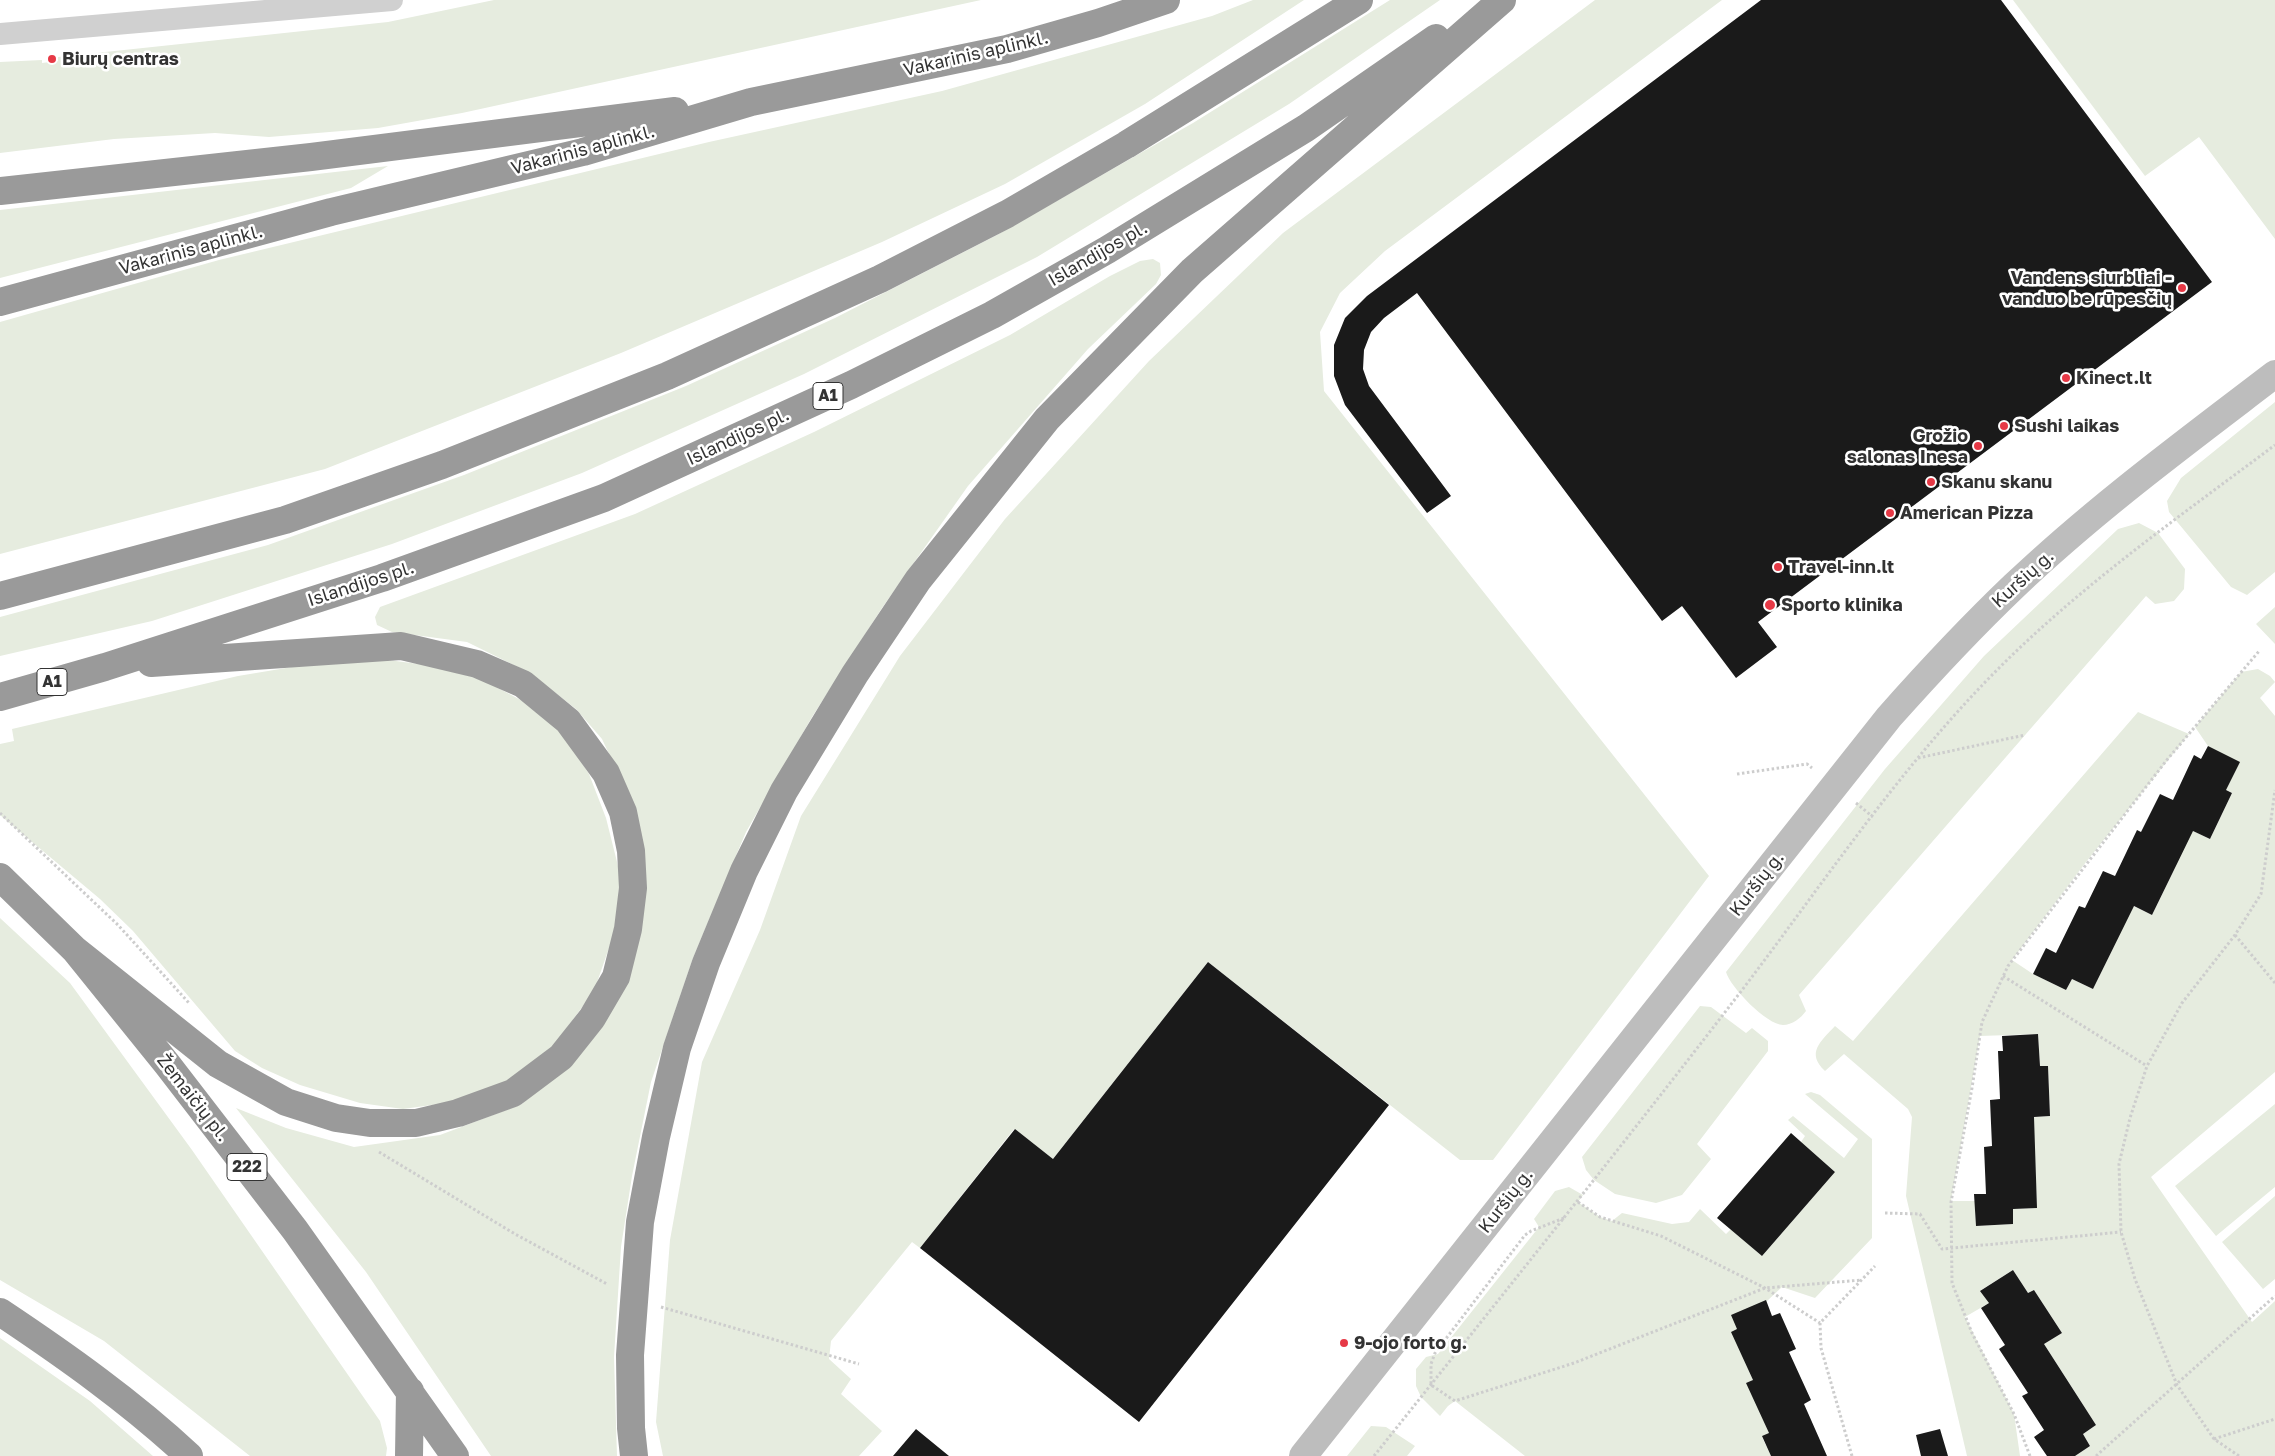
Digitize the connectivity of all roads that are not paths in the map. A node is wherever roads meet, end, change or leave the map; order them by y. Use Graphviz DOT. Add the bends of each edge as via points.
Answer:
graph roads {
  1 [pos="392,0"];
  2 [pos="1166,0"];
  3 [pos="1359,0"];
  4 [pos="1491,0"];
  5 [pos="1502,0"];
  6 [pos="0,34"];
  7 [pos="751,102"];
  8 [pos="0,191"];
  9 [pos="0,302"];
  10 [pos="2275,374"];
  11 [pos="0,596"];
  12 [pos="105,667"];
  13 [pos="0,696"];
  14 [pos="0,877"];
  15 [pos="75,950"];
  16 [pos="0,1312"];
  17 [pos="410,1391"];
  18 [pos="189,1456"];
  19 [pos="409,1456"];
  20 [pos="455,1456"];
  21 [pos="634,1456"];
  22 [pos="1304,1456"];
  1 -- 6 [label="street"];
  2 -- 7 [label="highway, Vakarinis aplinkl." via="1006,49"];
  3 -- 11 [label="highway" via="1126,145 1007,214 880,279 667,376 442,465 285,520"];
  4 -- 12 [label="highway, Islandijos pl. / A1" via="1306,128 1107,250 992,315 852,385 604,498 382,578"];
  5 -- 21 [label="highway" via="1192,271 1047,419 918,580 855,674 784,791 744,871 706,963 677,1048 656,1137 640,1222 630,1355"];
  7 -- 8 [label="highway" via="311,157"];
  7 -- 9 [label="highway, Vakarinis aplinkl." via="583,152 331,212"];
  10 -- 22 [label="main road, Kuršių g." via="2132,484 2015,584 1939,661 1889,717"];
  12 -- 13 [label="highway, Islandijos pl. / A1"];
  12 -- 15 [label="highway" via="400,646 477,664 523,684 560,715 606,773 623,812 631,851 633,888 628,929 616,977 592,1018 561,1057 514,1093 458,1113 416,1123 370,1123 336,1118 286,1102 218,1064"];
  14 -- 15 [label="highway, Žemaičių pl. / 222"];
  15 -- 17 [label="highway, Žemaičių pl. / 222" via="295,1230"];
  16 -- 18 [label="highway" via="74,1362"];
  17 -- 19 [label="highway"];
  17 -- 20 [label="highway, Žemaičių pl. / 222"];
}
